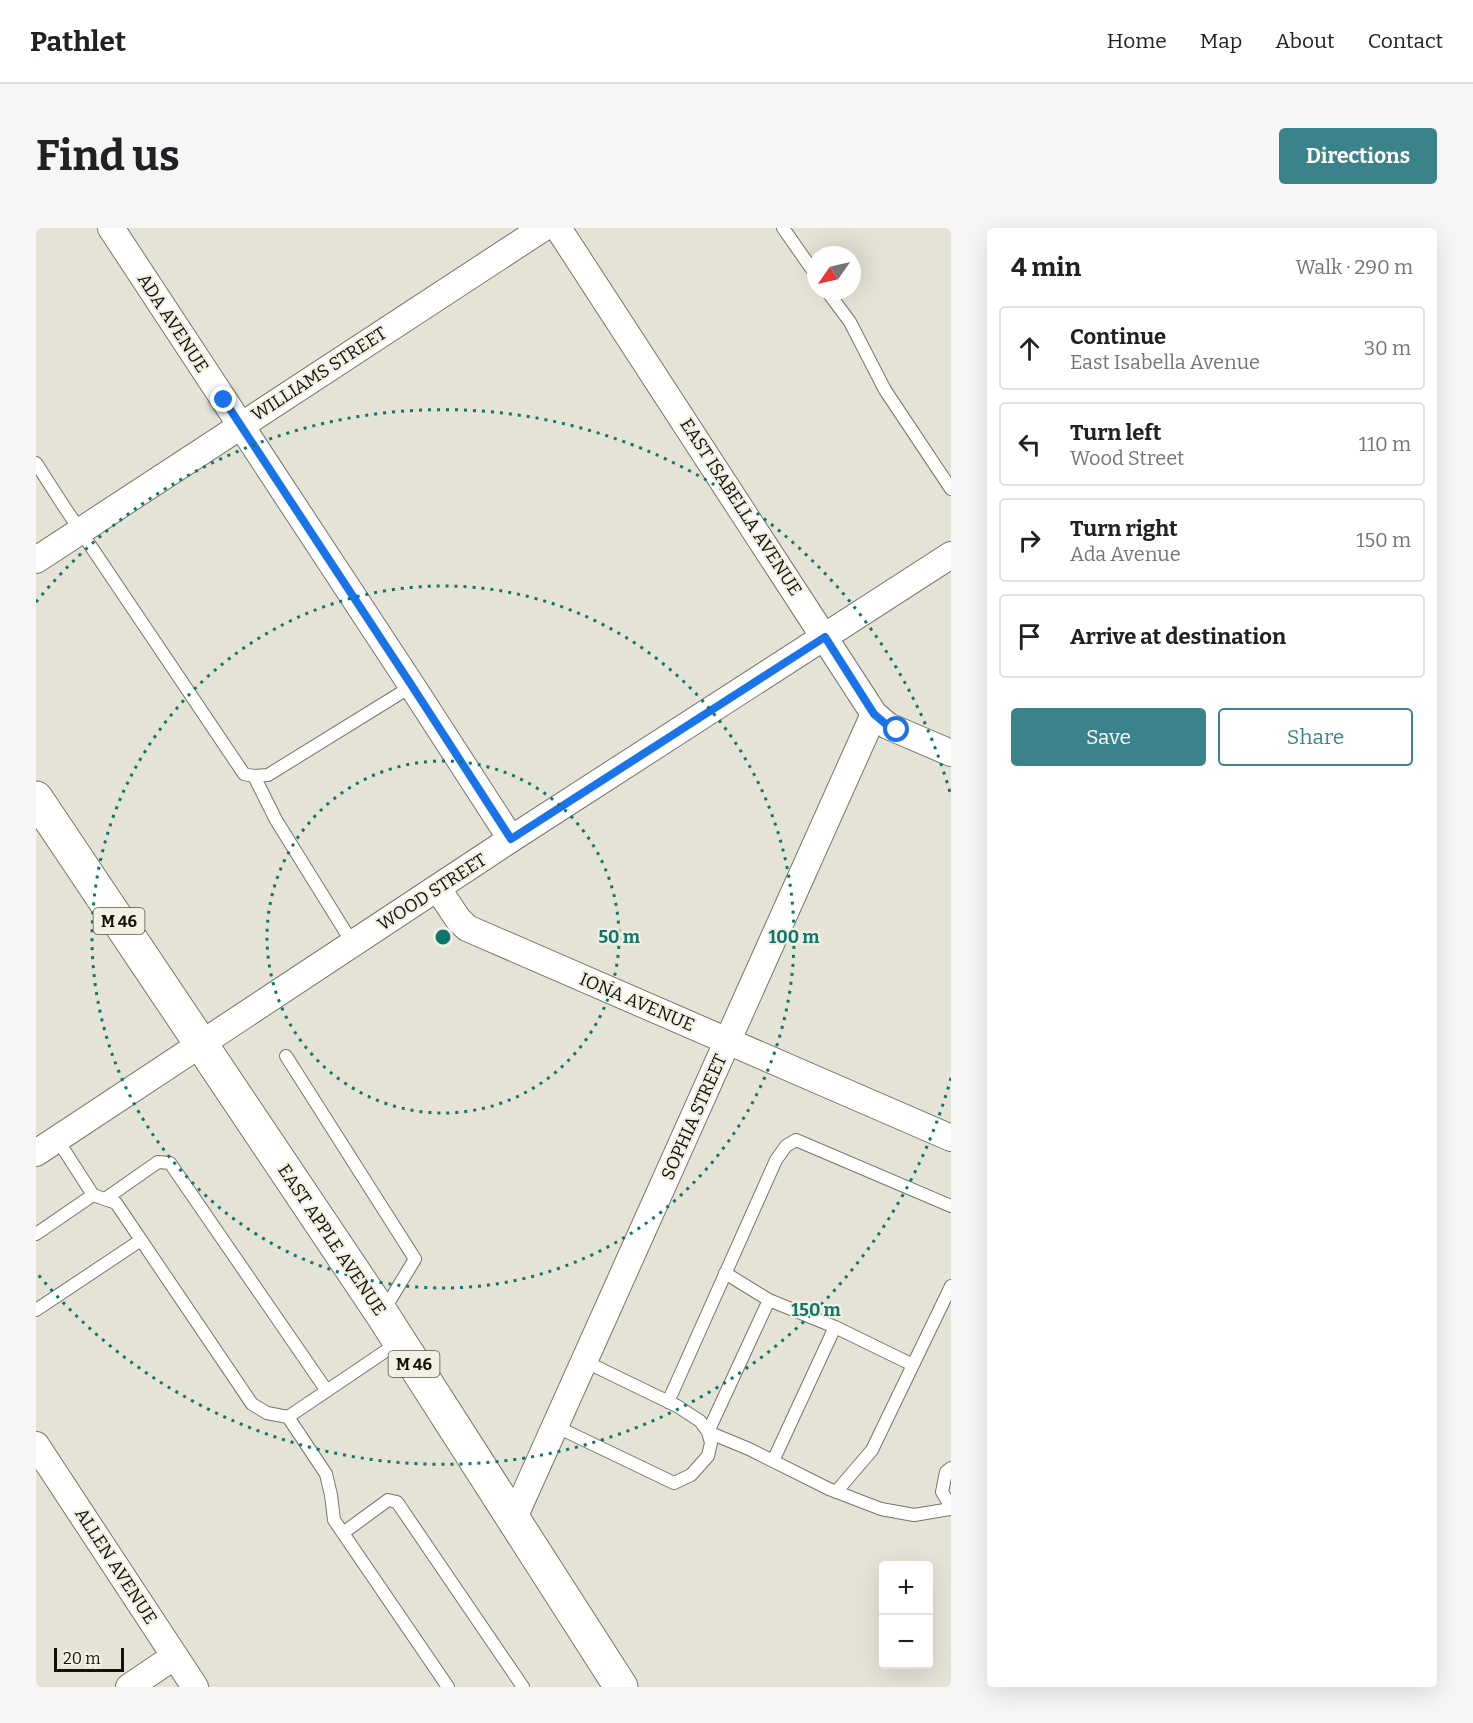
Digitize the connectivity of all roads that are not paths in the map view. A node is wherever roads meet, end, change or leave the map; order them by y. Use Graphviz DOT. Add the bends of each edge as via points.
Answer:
graph roads {
  1 [pos="111,228"];
  2 [pos="543,228"];
  3 [pos="558,228"];
  4 [pos="783,228"];
  5 [pos="807,262"];
  6 [pos="834,300"];
  7 [pos="241,426"];
  8 [pos="36,463"];
  9 [pos="951,489"];
  10 [pos="80,531"];
  11 [pos="951,555"];
  12 [pos="36,560"];
  13 [pos="825,637"];
  14 [pos="412,686"];
  15 [pos="874,714"];
  16 [pos="951,753"];
  17 [pos="254,776"];
  18 [pos="36,798"];
  19 [pos="511,839"];
  20 [pos="438,888"];
  21 [pos="353,944"];
  22 [pos="727,1041"];
  23 [pos="201,1044"];
  24 [pos="285,1056"];
  25 [pos="951,1138"];
  26 [pos="46,1146"];
  27 [pos="99,1197"];
  28 [pos="951,1206"];
  29 [pos="36,1234"];
  30 [pos="141,1240"];
  31 [pos="725,1273"];
  32 [pos="951,1286"];
  33 [pos="769,1300"];
  34 [pos="36,1310"];
  35 [pos="381,1314"];
  36 [pos="835,1327"];
  37 [pos="400,1342"];
  38 [pos="584,1361"];
  39 [pos="913,1365"];
  40 [pos="327,1391"];
  41 [pos="668,1402"];
  42 [pos="288,1418"];
  43 [pos="555,1426"];
  44 [pos="708,1432"];
  45 [pos="36,1445"];
  46 [pos="773,1461"];
  47 [pos="951,1468"];
  48 [pos="836,1491"];
  49 [pos="951,1508"];
  50 [pos="513,1520"];
  51 [pos="343,1533"];
  52 [pos="175,1656"];
  53 [pos="129,1687"];
  54 [pos="195,1687"];
  55 [pos="448,1687"];
  56 [pos="524,1687"];
  57 [pos="621,1687"];
  1 -- 7 [label="street, ADA AVENUE"];
  2 -- 7 [label="street, WILLIAMS STREET"];
  3 -- 13 [label="street, EAST ISABELLA AVENUE"];
  4 -- 5 [label="lane"];
  6 -- 9 [label="lane" via="850,322 885,390"];
  7 -- 10 [label="street, WILLIAMS STREET"];
  7 -- 14 [label="street, ADA AVENUE"];
  8 -- 10 [label="lane"];
  10 -- 12 [label="street, WILLIAMS STREET"];
  10 -- 17 [label="lane" via="244,774"];
  11 -- 13 [label="street, WOOD STREET"];
  13 -- 15 [label="street, EAST ISABELLA AVENUE"];
  13 -- 19 [label="street, WOOD STREET"];
  14 -- 17 [label="lane" via="268,775"];
  14 -- 19 [label="street, ADA AVENUE"];
  15 -- 16 [label="street, EAST ISABELLA AVENUE" via="888,726"];
  15 -- 22 [label="street, SOPHIA STREET"];
  17 -- 21 [label="lane" via="276,820"];
  18 -- 23 [label="main road, EAST APPLE AVENUE / M 46"];
  19 -- 20 [label="street, WOOD STREET"];
  20 -- 21 [label="street, WOOD STREET"];
  20 -- 22 [label="street, IONA AVENUE" via="467,928"];
  21 -- 23 [label="street, WOOD STREET"];
  22 -- 25 [label="street, IONA AVENUE"];
  22 -- 38 [label="street, SOPHIA STREET"];
  23 -- 26 [label="street, WOOD STREET"];
  23 -- 35 [label="main road, EAST APPLE AVENUE / M 46"];
  24 -- 35 [label="lane" via="415,1258"];
  26 -- 27 [label="lane"];
  27 -- 29 [label="lane"];
  27 -- 30 [label="lane" via="116,1203"];
  27 -- 40 [label="lane" via="158,1162 170,1163"];
  28 -- 31 [label="lane" via="796,1140 776,1160"];
  30 -- 34 [label="lane"];
  30 -- 42 [label="lane" via="252,1404"];
  31 -- 33 [label="lane"];
  31 -- 41 [label="lane"];
  32 -- 39 [label="lane"];
  33 -- 36 [label="lane"];
  33 -- 44 [label="lane"];
  35 -- 37 [label="main road, EAST APPLE AVENUE / M 46"];
  36 -- 39 [label="lane"];
  36 -- 46 [label="lane"];
  37 -- 40 [label="lane"];
  37 -- 50 [label="main road, EAST APPLE AVENUE / M 46"];
  38 -- 41 [label="lane"];
  38 -- 43 [label="street, SOPHIA STREET"];
  39 -- 48 [label="lane" via="872,1450"];
  40 -- 42 [label="lane"];
  41 -- 44 [label="lane" via="700,1421"];
  42 -- 51 [label="lane" via="326,1474 334,1520"];
  43 -- 44 [label="lane" via="674,1483 691,1475 708,1456"];
  43 -- 50 [label="street, SOPHIA STREET"];
  44 -- 46 [label="lane"];
  45 -- 52 [label="street, ALLEN AVENUE"];
  46 -- 48 [label="lane"];
  47 -- 49 [label="lane" via="946,1472 942,1492"];
  48 -- 49 [label="lane" via="881,1509 914,1515"];
  50 -- 57 [label="main road, EAST APPLE AVENUE / M 46"];
  51 -- 55 [label="lane"];
  51 -- 56 [label="lane" via="388,1500 397,1502"];
  52 -- 53 [label="street"];
  52 -- 54 [label="street, ALLEN AVENUE"];
}
